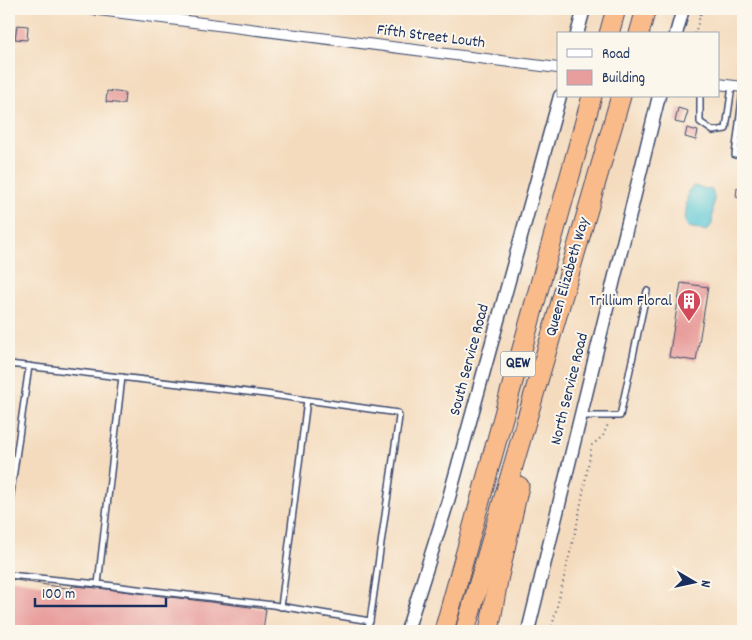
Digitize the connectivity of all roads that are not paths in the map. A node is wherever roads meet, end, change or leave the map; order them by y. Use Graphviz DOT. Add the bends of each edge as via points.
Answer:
graph roads {
  1 [pos="91,9"];
  2 [pos="584,9"];
  3 [pos="616,9"];
  4 [pos="646,9"];
  5 [pos="682,9"];
  6 [pos="578,32"];
  7 [pos="610,32"];
  8 [pos="640,32"];
  9 [pos="676,32"];
  10 [pos="557,68"];
  11 [pos="720,84"];
  12 [pos="732,86"];
  13 [pos="743,87"];
  14 [pos="743,91"];
  15 [pos="559,98"];
  16 [pos="591,98"];
  17 [pos="620,98"];
  18 [pos="659,98"];
  19 [pos="700,98"];
  20 [pos="735,155"];
  21 [pos="647,291"];
  22 [pos="557,313"];
  23 [pos="9,364"];
  24 [pos="29,366"];
  25 [pos="122,377"];
  26 [pos="307,400"];
  27 [pos="580,416"];
  28 [pos="9,507"];
  29 [pos="9,575"];
  30 [pos="98,584"];
  31 [pos="281,606"];
  32 [pos="370,621"];
  33 [pos="366,631"];
  34 [pos="407,631"];
  35 [pos="444,631"];
  36 [pos="465,631"];
  37 [pos="489,631"];
  38 [pos="528,631"];
  1 -- 10 [label="street, Fifth Street Louth"];
  2 -- 6 [label="street"];
  3 -- 7 [label="highway"];
  4 -- 8 [label="highway"];
  5 -- 9 [label="street"];
  11 -- 12 [label="street"];
  12 -- 13 [label="street"];
  12 -- 19 [label="lane" via="726,129 713,131 700,122"];
  14 -- 20 [label="lane"];
  15 -- 34 [label="street, South Service Road" via="451,491"];
  16 -- 35 [label="highway, Queen Elizabeth Way / QEW"];
  17 -- 22 [label="highway, Queen Elizabeth Way / QEW"];
  18 -- 27 [label="street, North Service Road"];
  21 -- 27 [label="lane" via="620,416"];
  22 -- 36 [label="highway, Queen Elizabeth Way / QEW"];
  22 -- 37 [label="highway"];
  23 -- 24 [label="lane"];
  24 -- 25 [label="lane"];
  24 -- 28 [label="lane"];
  25 -- 26 [label="lane"];
  25 -- 30 [label="lane"];
  26 -- 31 [label="lane"];
  26 -- 32 [label="lane" via="398,413"];
  27 -- 38 [label="street, North Service Road"];
  29 -- 30 [label="lane"];
  30 -- 31 [label="lane"];
  31 -- 32 [label="lane"];
  32 -- 33 [label="lane"];
}
